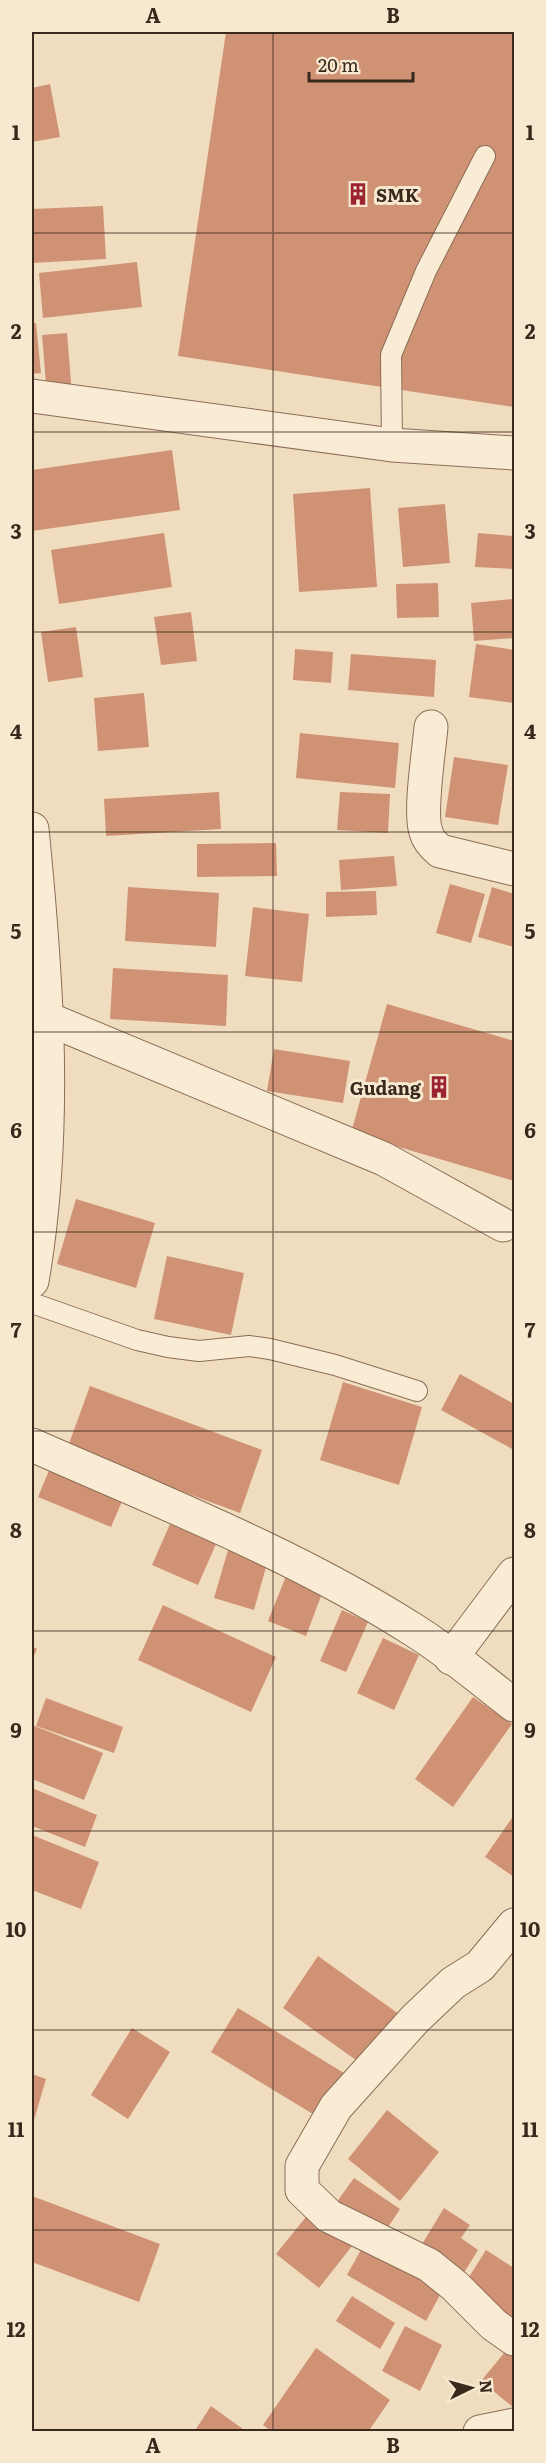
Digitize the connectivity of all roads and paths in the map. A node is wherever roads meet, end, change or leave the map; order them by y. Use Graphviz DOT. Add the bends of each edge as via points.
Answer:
graph roads {
  1 [pos="485,156"];
  2 [pos="32,396"];
  3 [pos="392,445"];
  4 [pos="514,453"];
  5 [pos="431,728"];
  6 [pos="32,829"];
  7 [pos="514,869"];
  8 [pos="48,1019"];
  9 [pos="503,1225"];
  10 [pos="32,1281"];
  11 [pos="32,1303"];
  12 [pos="417,1391"];
  13 [pos="32,1445"];
  14 [pos="514,1574"];
  15 [pos="452,1658"];
  16 [pos="514,1705"];
  17 [pos="514,1925"];
  18 [pos="514,2339"];
  19 [pos="514,2425"];
  20 [pos="480,2432"];
  1 -- 3 [label="lane" via="426,271 391,355"];
  2 -- 3 [label="street"];
  3 -- 4 [label="street"];
  5 -- 7 [label="street" via="423,815 432,843 440,851"];
  6 -- 8 [label="street"];
  8 -- 9 [label="street" via="384,1159"];
  8 -- 10 [label="street" via="47,1155"];
  11 -- 12 [label="lane" via="137,1340 199,1351 249,1346 270,1349"];
  13 -- 15 [label="street" via="199,1518 333,1583 414,1629"];
  14 -- 15 [label="street"];
  15 -- 16 [label="street"];
  17 -- 18 [label="street" via="480,1966 453,1983 415,2019 336,2107 302,2166 302,2190 329,2216 429,2265"];
  19 -- 20 [label="street"];
}
